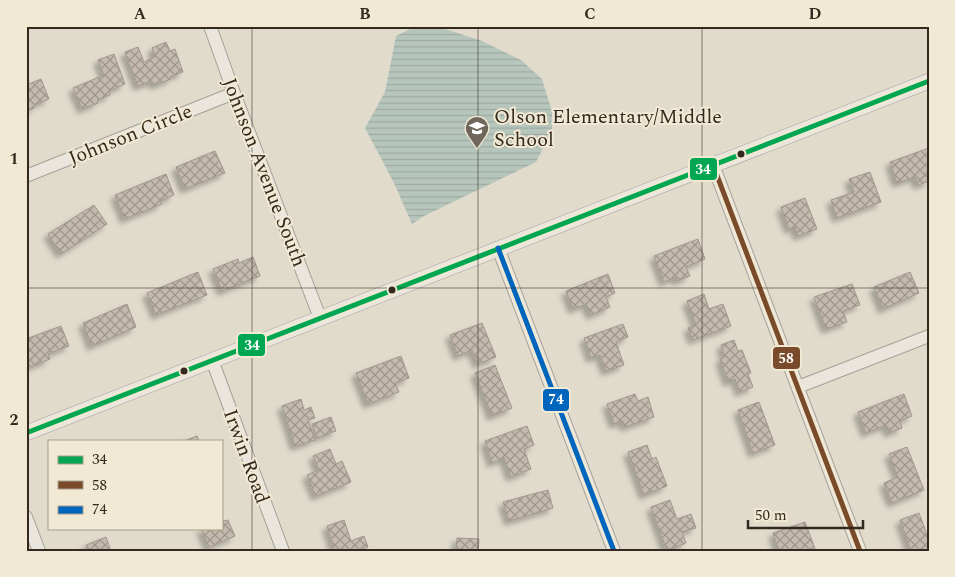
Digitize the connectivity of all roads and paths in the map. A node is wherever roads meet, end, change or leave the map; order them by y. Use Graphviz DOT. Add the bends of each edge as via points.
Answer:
graph roads {
  1 [pos="210,26"];
  2 [pos="929,81"];
  3 [pos="234,93"];
  4 [pos="713,165"];
  5 [pos="26,176"];
  6 [pos="498,248"];
  7 [pos="320,318"];
  8 [pos="929,336"];
  9 [pos="212,360"];
  10 [pos="798,387"];
  11 [pos="26,432"];
  12 [pos="26,517"];
  13 [pos="609,549"];
  14 [pos="39,551"];
  15 [pos="283,551"];
  16 [pos="860,551"];
  1 -- 3 [label="street, Johnson Avenue South"];
  2 -- 4 [label="street"];
  3 -- 5 [label="street, Johnson Circle"];
  3 -- 7 [label="street, Johnson Avenue South"];
  4 -- 6 [label="street"];
  4 -- 10 [label="street"];
  6 -- 7 [label="street"];
  6 -- 13 [label="street"];
  7 -- 9 [label="street"];
  8 -- 10 [label="street"];
  9 -- 11 [label="street"];
  9 -- 15 [label="street, Irwin Road"];
  10 -- 16 [label="street"];
  12 -- 14 [label="street"];
}
